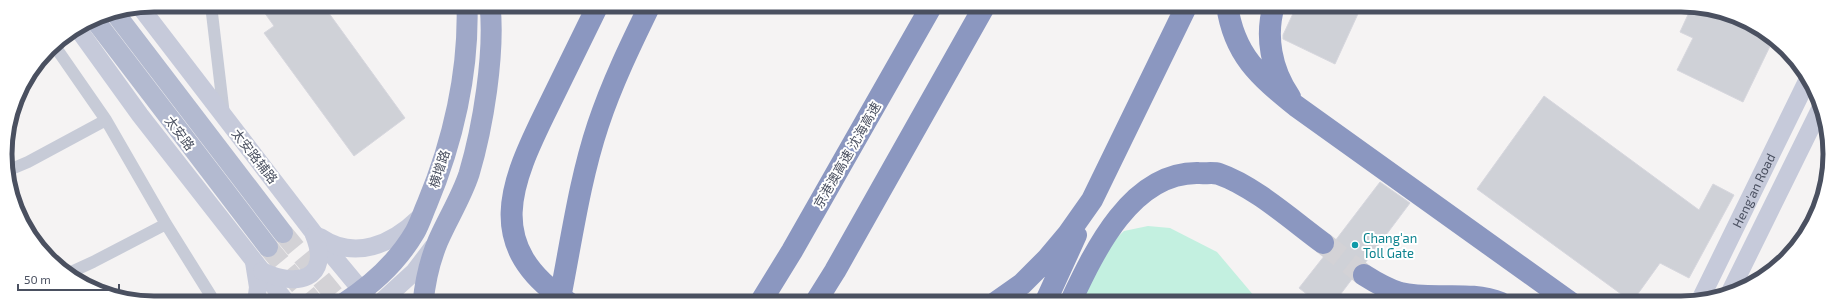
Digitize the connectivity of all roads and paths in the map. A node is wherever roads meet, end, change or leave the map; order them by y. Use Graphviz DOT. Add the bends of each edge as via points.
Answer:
graph roads {
  1 [pos="144,12"];
  2 [pos="212,12"];
  3 [pos="467,12"];
  4 [pos="491,12"];
  5 [pos="595,12"];
  6 [pos="647,12"];
  7 [pos="928,12"];
  8 [pos="981,12"];
  9 [pos="1184,12"];
  10 [pos="1229,12"];
  11 [pos="1272,12"];
  12 [pos="118,17"];
  13 [pos="98,24"];
  14 [pos="81,33"];
  15 [pos="57,50"];
  16 [pos="1806,86"];
  17 [pos="1296,106"];
  18 [pos="1817,115"];
  19 [pos="224,117"];
  20 [pos="106,120"];
  21 [pos="13,169"];
  22 [pos="1092,200"];
  23 [pos="422,216"];
  24 [pos="166,224"];
  25 [pos="313,232"];
  26 [pos="283,233"];
  27 [pos="439,240"];
  28 [pos="1323,243"];
  29 [pos="261,260"];
  30 [pos="74,271"];
  31 [pos="1364,275"];
  32 [pos="1733,286"];
  33 [pos="1703,294"];
  34 [pos="211,296"];
  35 [pos="257,296"];
  36 [pos="284,296"];
  37 [pos="366,296"];
  38 [pos="368,296"];
  39 [pos="388,296"];
  40 [pos="424,296"];
  41 [pos="559,296"];
  42 [pos="560,296"];
  43 [pos="764,296"];
  44 [pos="819,296"];
  45 [pos="1005,296"];
  46 [pos="1048,296"];
  47 [pos="1073,296"];
  48 [pos="1430,296"];
  49 [pos="1430,296"];
  50 [pos="1470,296"];
  51 [pos="1561,296"];
  1 -- 19 [label="main road, 太安路辅路"];
  2 -- 19 [label="street"];
  3 -- 23 [label="highway, 横增路" via="464,73 458,101 443,162"];
  4 -- 27 [label="highway" via="489,74 480,128 469,174"];
  5 -- 41 [label="highway" via="528,148 511,207 513,229 521,254 533,273"];
  6 -- 42 [label="highway" via="613,84 598,126 586,167"];
  7 -- 43 [label="highway, 京港澳高速 沈海高速"];
  8 -- 44 [label="highway"];
  9 -- 22 [label="highway"];
  10 -- 17 [label="highway" via="1230,23 1239,45 1250,63 1265,81"];
  11 -- 17 [label="highway" via="1270,38 1273,60 1280,84"];
  12 -- 26 [label="main road, 太安路"];
  13 -- 29 [label="main road, 太安路"];
  14 -- 29 [label="main road" via="140,115"];
  15 -- 20 [label="street"];
  16 -- 33 [label="main road, Heng'an Road"];
  17 -- 51 [label="highway"];
  18 -- 32 [label="main road, Heng'an Road"];
  19 -- 25 [label="main road, 太安路辅路"];
  20 -- 21 [label="street"];
  20 -- 24 [label="street"];
  22 -- 45 [label="highway" via="1047,259 1022,284"];
  22 -- 46 [label="highway"];
  23 -- 25 [label="main road" via="404,232 384,243 365,248 345,248 329,243"];
  23 -- 38 [label="highway, 横增路" via="415,232 382,273"];
  24 -- 30 [label="street"];
  24 -- 34 [label="street"];
  25 -- 29 [label="main road" via="320,254 319,263 308,276 286,280 276,278"];
  25 -- 37 [label="main road, 太安路辅路"];
  27 -- 39 [label="main road" via="414,272"];
  27 -- 40 [label="highway" via="430,266"];
  28 -- 47 [label="highway" via="1240,183 1217,174 1187,173 1160,181 1137,198 1116,220 1089,262"];
  29 -- 35 [label="main road"];
  29 -- 36 [label="main road"];
  31 -- 48 [label="highway" via="1400,293"];
  49 -- 50 [label="highway"];
}
